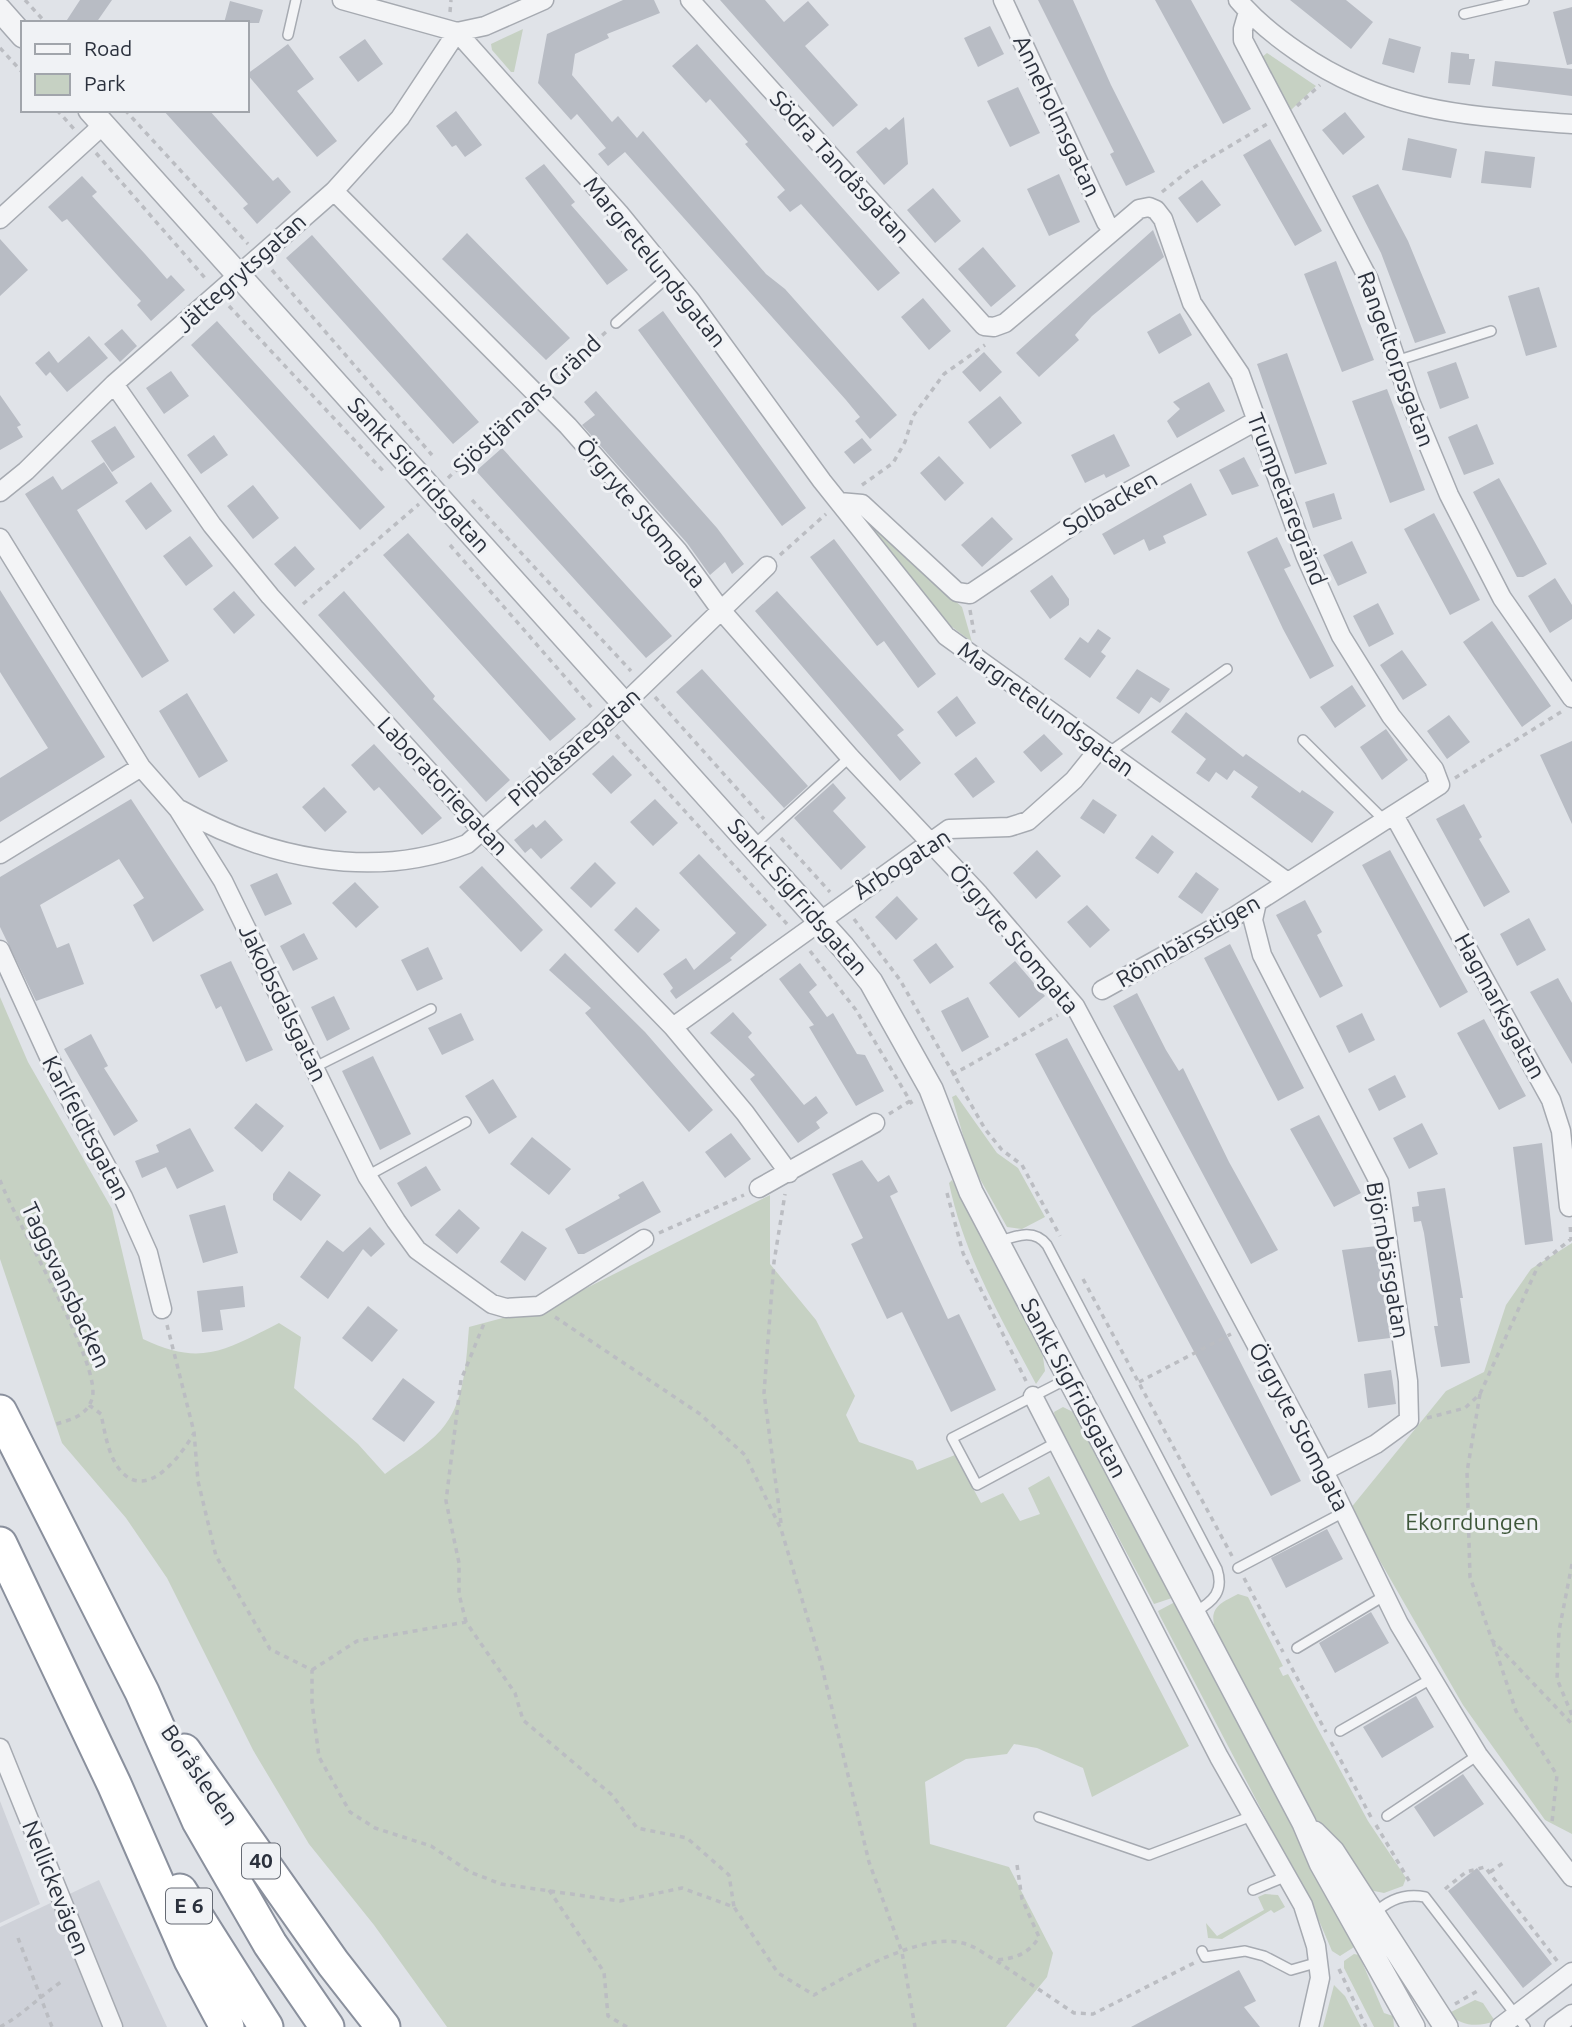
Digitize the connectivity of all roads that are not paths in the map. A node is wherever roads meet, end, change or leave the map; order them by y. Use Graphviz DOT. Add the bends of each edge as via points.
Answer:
graph roads {
  1 [pos="296,0"];
  2 [pos="342,0"];
  3 [pos="544,0"];
  4 [pos="690,0"];
  5 [pos="1003,0"];
  6 [pos="1524,0"];
  7 [pos="1243,6"];
  8 [pos="0,10"];
  9 [pos="1464,14"];
  10 [pos="457,32"];
  11 [pos="21,34"];
  12 [pos="288,35"];
  13 [pos="96,118"];
  14 [pos="1572,124"];
  15 [pos="334,191"];
  16 [pos="0,219"];
  17 [pos="1113,231"];
  18 [pos="241,275"];
  19 [pos="669,276"];
  20 [pos="617,323"];
  21 [pos="1492,331"];
  22 [pos="1399,360"];
  23 [pos="114,384"];
  24 [pos="1256,421"];
  25 [pos="0,492"];
  26 [pos="839,502"];
  27 [pos="0,538"];
  28 [pos="768,565"];
  29 [pos="720,609"];
  30 [pos="1227,669"];
  31 [pos="625,703"];
  32 [pos="1567,704"];
  33 [pos="1303,740"];
  34 [pos="1103,752"];
  35 [pos="850,757"];
  36 [pos="141,767"];
  37 [pos="1448,781"];
  38 [pos="178,809"];
  39 [pos="1390,819"];
  40 [pos="481,829"];
  41 [pos="930,842"];
  42 [pos="754,845"];
  43 [pos="0,855"];
  44 [pos="1286,881"];
  45 [pos="1257,901"];
  46 [pos="820,921"];
  47 [pos="0,950"];
  48 [pos="1102,990"];
  49 [pos="431,1009"];
  50 [pos="673,1027"];
  51 [pos="315,1068"];
  52 [pos="466,1122"];
  53 [pos="875,1123"];
  54 [pos="789,1173"];
  55 [pos="368,1176"];
  56 [pos="759,1188"];
  57 [pos="1569,1207"];
  58 [pos="644,1239"];
  59 [pos="997,1242"];
  60 [pos="162,1309"];
  61 [pos="1069,1378"];
  62 [pos="1033,1396"];
  63 [pos="0,1412"];
  64 [pos="1057,1442"];
  65 [pos="1324,1471"];
  66 [pos="1344,1512"];
  67 [pos="0,1544"];
  68 [pos="1238,1568"];
  69 [pos="1384,1596"];
  70 [pos="1194,1613"];
  71 [pos="1297,1647"];
  72 [pos="1431,1679"];
  73 [pos="142,1692"];
  74 [pos="1340,1731"];
  75 [pos="0,1748"];
  76 [pos="1478,1755"];
  77 [pos="114,1784"];
  78 [pos="1252,1816"];
  79 [pos="1387,1816"];
  80 [pos="1039,1817"];
  81 [pos="1287,1876"];
  82 [pos="1572,1877"];
  83 [pos="1253,1890"];
  84 [pos="1368,1924"];
  85 [pos="1204,1954"];
  86 [pos="1317,1954"];
  87 [pos="1567,1969"];
  88 [pos="1572,2014"];
  89 [pos="1521,2021"];
  90 [pos="113,2027"];
  91 [pos="227,2027"];
  92 [pos="266,2027"];
  93 [pos="327,2027"];
  94 [pos="383,2027"];
  95 [pos="1308,2027"];
  96 [pos="1413,2027"];
  97 [pos="1446,2027"];
  98 [pos="1500,2027"];
  99 [pos="1554,2027"];
  1 -- 12 [label="lane"];
  2 -- 10 [label="street"];
  3 -- 10 [label="street" via="485,26"];
  4 -- 17 [label="street, Södra Tandåsgatan" via="990,335"];
  5 -- 17 [label="street, Anneholmsgatan"];
  6 -- 9 [label="lane"];
  7 -- 14 [label="street" via="1324,70 1380,95 1477,117"];
  7 -- 22 [label="street, Rangeltorpsgatan" via="1243,40 1369,280"];
  8 -- 11 [label="street"];
  10 -- 15 [label="street, Jättegrytsgatan" via="400,118"];
  10 -- 19 [label="street, Margretelundsgatan" via="619,213"];
  13 -- 16 [label="street"];
  13 -- 18 [label="street, Sankt Sigfridsgatan"];
  15 -- 18 [label="street, Jättegrytsgatan"];
  15 -- 29 [label="street, Örgryte Stomgata" via="537,393 678,551"];
  17 -- 24 [label="street, Trumpetaregränd" via="1139,209 1156,209 1171,235 1192,303 1240,373"];
  18 -- 23 [label="street, Jättegrytsgatan"];
  18 -- 31 [label="street, Sankt Sigfridsgatan" via="441,484"];
  19 -- 20 [label="lane, Sjöstjärnans Gränd"];
  19 -- 26 [label="street, Margretelundsgatan"];
  21 -- 22 [label="lane"];
  22 -- 32 [label="street, Rangeltorpsgatan" via="1428,448 1496,586"];
  23 -- 25 [label="street, Jättegrytsgatan"];
  23 -- 40 [label="street, Laboratoriegatan" via="212,525 288,617"];
  24 -- 26 [label="street, Solbacken" via="1084,517 970,594 957,592 862,504"];
  24 -- 37 [label="street, Trumpetaregränd" via="1305,555 1341,635 1391,716"];
  26 -- 34 [label="street, Margretelundsgatan" via="934,624"];
  27 -- 36 [label="street, Jakobsdalsgatan"];
  28 -- 29 [label="street, Pipblåsaregatan"];
  29 -- 31 [label="street, Pipblåsaregatan"];
  29 -- 35 [label="street, Örgryte Stomgata"];
  30 -- 34 [label="lane"];
  31 -- 40 [label="street, Pipblåsaregatan"];
  31 -- 42 [label="street, Sankt Sigfridsgatan"];
  33 -- 39 [label="lane"];
  34 -- 41 [label="street, Årbogatan" via="1028,821 1009,827 949,829"];
  34 -- 44 [label="street, Margretelundsgatan"];
  35 -- 41 [label="street, Örgryte Stomgata"];
  35 -- 42 [label="lane"];
  36 -- 38 [label="street, Jakobsdalsgatan"];
  36 -- 43 [label="street"];
  37 -- 39 [label="street, Rönnbärsstigen"];
  38 -- 40 [label="street, Pipblåsaregatan" via="276,852 324,861 389,860 445,852 467,844"];
  38 -- 51 [label="street, Jakobsdalsgatan" via="223,881"];
  39 -- 44 [label="street, Rönnbärsstigen"];
  39 -- 57 [label="street, Hagmarksgatan" via="1551,1100 1561,1132"];
  40 -- 50 [label="street, Laboratoriegatan"];
  41 -- 46 [label="street, Årbogatan"];
  41 -- 65 [label="street, Örgryte Stomgata" via="1075,1006"];
  42 -- 46 [label="street, Sankt Sigfridsgatan"];
  44 -- 45 [label="street, Rönnbärsstigen"];
  45 -- 48 [label="street, Rönnbärsstigen"];
  45 -- 65 [label="street, Björnbärsgatan" via="1252,920 1262,955 1379,1182 1408,1381 1409,1420 1376,1444"];
  46 -- 50 [label="street, Årbogatan"];
  46 -- 59 [label="street, Sankt Sigfridsgatan" via="871,982 931,1089 971,1192"];
  47 -- 60 [label="street, Karlfeldtsgatan" via="61,1083 123,1197 148,1254"];
  49 -- 51 [label="lane"];
  50 -- 54 [label="street, Laboratoriegatan"];
  51 -- 55 [label="street, Jakobsdalsgatan"];
  52 -- 55 [label="lane"];
  53 -- 54 [label="street"];
  54 -- 56 [label="street"];
  55 -- 58 [label="street, Jakobsdalsgatan" via="417,1250 492,1304 539,1306"];
  59 -- 61 [label="street, Sankt Sigfridsgatan"];
  59 -- 70 [label="lane" via="1031,1233 1047,1245 1217,1569 1216,1597"];
  61 -- 62 [label="lane"];
  61 -- 70 [label="street, Sankt Sigfridsgatan"];
  62 -- 64 [label="street, Sankt Sigfridsgatan"];
  62 -- 64 [label="lane" via="952,1438 977,1485"];
  63 -- 73 [label="highway, E 6"];
  64 -- 78 [label="street, Sankt Sigfridsgatan"];
  65 -- 66 [label="street, Örgryte Stomgata"];
  66 -- 68 [label="lane"];
  66 -- 69 [label="street, Örgryte Stomgata"];
  67 -- 77 [label="highway, E 6"];
  69 -- 71 [label="lane"];
  69 -- 72 [label="street, Örgryte Stomgata"];
  70 -- 84 [label="street, Sankt Sigfridsgatan" via="1321,1863"];
  72 -- 74 [label="lane"];
  72 -- 76 [label="street, Örgryte Stomgata"];
  73 -- 93 [label="highway, E 6" via="204,1831 270,1944"];
  73 -- 94 [label="highway, Boråsleden / 40"];
  75 -- 90 [label="street, Nellickevägen"];
  76 -- 79 [label="lane"];
  76 -- 82 [label="street, Örgryte Stomgata"];
  77 -- 91 [label="highway" via="191,1960"];
  77 -- 92 [label="highway, E 6"];
  78 -- 80 [label="lane" via="1149,1855"];
  78 -- 81 [label="street, Sankt Sigfridsgatan"];
  81 -- 83 [label="lane"];
  81 -- 86 [label="street, Sankt Sigfridsgatan" via="1303,1905"];
  84 -- 89 [label="lane" via="1384,1904 1397,1898 1425,1897"];
  84 -- 96 [label="street, Sankt Sigfridsgatan"];
  84 -- 97 [label="street, Sankt Sigfridsgatan"];
  85 -- 86 [label="lane" via="1245,1951 1291,1970"];
  86 -- 95 [label="street, Sankt Sigfridsgatan" via="1320,1978"];
  87 -- 89 [label="street"];
  88 -- 99 [label="street"];
  89 -- 98 [label="street"];
}
